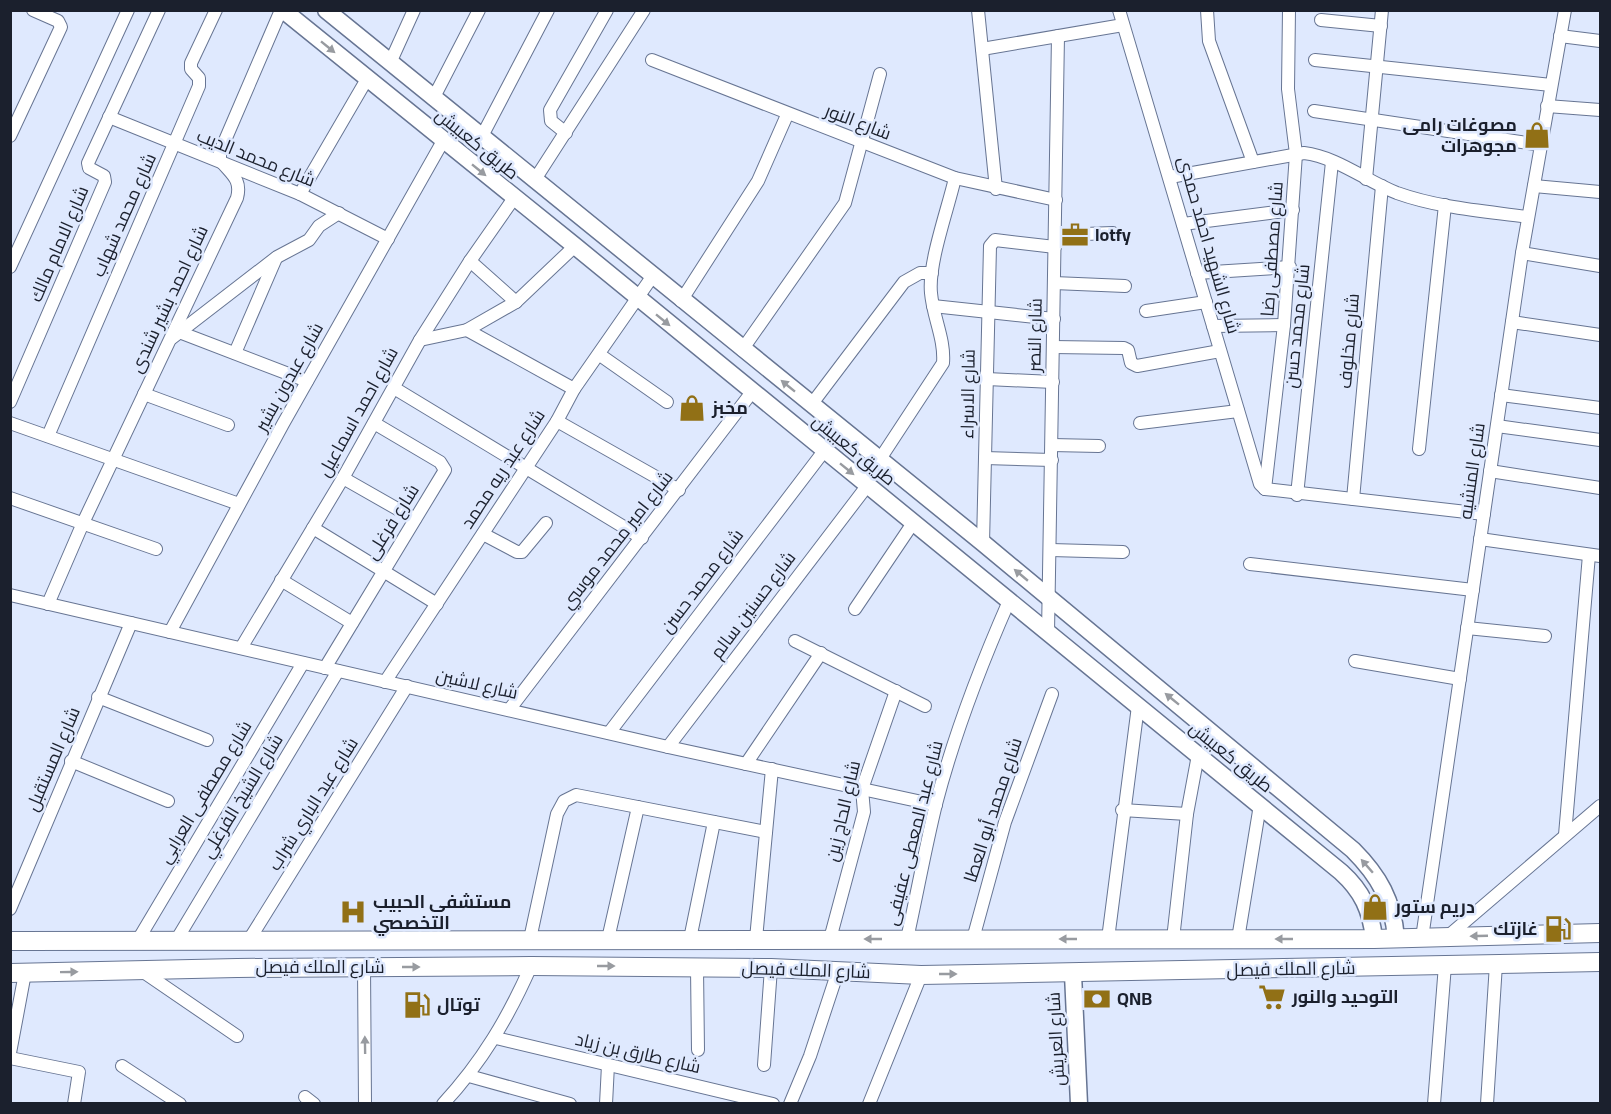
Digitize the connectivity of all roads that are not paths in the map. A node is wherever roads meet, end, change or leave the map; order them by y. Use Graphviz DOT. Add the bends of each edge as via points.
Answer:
graph roads {
  1 [pos="33,10"];
  2 [pos="128,10"];
  3 [pos="159,10"];
  4 [pos="216,10"];
  5 [pos="281,10"];
  6 [pos="326,10"];
  7 [pos="414,10"];
  8 [pos="479,10"];
  9 [pos="548,10"];
  10 [pos="606,10"];
  11 [pos="644,10"];
  12 [pos="978,10"];
  13 [pos="1119,10"];
  14 [pos="1207,10"];
  15 [pos="1289,10"];
  16 [pos="1382,10"];
  17 [pos="1565,10"];
  18 [pos="1321,20"];
  19 [pos="1123,25"];
  20 [pos="1381,26"];
  21 [pos="1058,36"];
  22 [pos="1560,36"];
  23 [pos="1600,41"];
  24 [pos="982,49"];
  25 [pos="652,60"];
  26 [pos="1315,60"];
  27 [pos="390,63"];
  28 [pos="1377,67"];
  29 [pos="880,74"];
  30 [pos="367,79"];
  31 [pos="1551,85"];
  32 [pos="433,99"];
  33 [pos="1547,106"];
  34 [pos="1600,110"];
  35 [pos="1314,111"];
  36 [pos="788,114"];
  37 [pos="109,117"];
  38 [pos="1372,119"];
  39 [pos="566,133"];
  40 [pos="10,136"];
  41 [pos="482,138"];
  42 [pos="443,141"];
  43 [pos="861,142"];
  44 [pos="175,144"];
  45 [pos="1541,144"];
  46 [pos="1296,154"];
  47 [pos="1253,162"];
  48 [pos="1332,162"];
  49 [pos="223,164"];
  50 [pos="1170,177"];
  51 [pos="955,178"];
  52 [pos="1366,179"];
  53 [pos="534,181"];
  54 [pos="1382,186"];
  55 [pos="1534,186"];
  56 [pos="996,189"];
  57 [pos="1600,192"];
  58 [pos="300,194"];
  59 [pos="514,198"];
  60 [pos="1056,200"];
  61 [pos="1445,205"];
  62 [pos="1293,210"];
  63 [pos="339,213"];
  64 [pos="1528,217"];
  65 [pos="1184,224"];
  66 [pos="1113,233"];
  67 [pos="388,239"];
  68 [pos="1055,241"];
  69 [pos="575,246"];
  70 [pos="1522,253"];
  71 [pos="277,257"];
  72 [pos="470,261"];
  73 [pos="1600,266"];
  74 [pos="10,267"];
  75 [pos="1290,267"];
  76 [pos="932,273"];
  77 [pos="1197,273"];
  78 [pos="652,277"];
  79 [pos="1054,283"];
  80 [pos="1125,286"];
  81 [pos="638,299"];
  82 [pos="681,301"];
  83 [pos="516,302"];
  84 [pos="1206,302"];
  85 [pos="933,306"];
  86 [pos="1146,310"];
  87 [pos="988,312"];
  88 [pos="1054,319"];
  89 [pos="1512,322"];
  90 [pos="1284,325"];
  91 [pos="1213,326"];
  92 [pos="467,330"];
  93 [pos="175,335"];
  94 [pos="1600,335"];
  95 [pos="420,340"];
  96 [pos="1053,347"];
  97 [pos="742,350"];
  98 [pos="1220,351"];
  99 [pos="235,353"];
  100 [pos="600,355"];
  101 [pos="987,379"];
  102 [pos="308,381"];
  103 [pos="1053,382"];
  104 [pos="393,388"];
  105 [pos="574,389"];
  106 [pos="752,392"];
  107 [pos="144,394"];
  108 [pos="1501,395"];
  109 [pos="10,402"];
  110 [pos="667,402"];
  111 [pos="811,405"];
  112 [pos="1600,408"];
  113 [pos="1238,411"];
  114 [pos="557,421"];
  115 [pos="10,423"];
  116 [pos="374,423"];
  117 [pos="1140,423"];
  118 [pos="228,425"];
  119 [pos="1497,426"];
  120 [pos="48,436"];
  121 [pos="1600,440"];
  122 [pos="1052,445"];
  123 [pos="1099,446"];
  124 [pos="1419,449"];
  125 [pos="824,451"];
  126 [pos="985,458"];
  127 [pos="113,459"];
  128 [pos="879,459"];
  129 [pos="1052,460"];
  130 [pos="526,468"];
  131 [pos="1490,471"];
  132 [pos="343,478"];
  133 [pos="867,486"];
  134 [pos="1600,488"];
  135 [pos="1265,489"];
  136 [pos="679,490"];
  137 [pos="1297,495"];
  138 [pos="10,498"];
  139 [pos="1353,499"];
  140 [pos="239,504"];
  141 [pos="1484,514"];
  142 [pos="415,519"];
  143 [pos="83,523"];
  144 [pos="546,523"];
  145 [pos="913,523"];
  146 [pos="313,528"];
  147 [pos="483,534"];
  148 [pos="642,538"];
  149 [pos="1480,539"];
  150 [pos="983,543"];
  151 [pos="156,549"];
  152 [pos="1051,550"];
  153 [pos="1124,552"];
  154 [pos="1595,555"];
  155 [pos="1250,564"];
  156 [pos="383,571"];
  157 [pos="281,580"];
  158 [pos="1473,590"];
  159 [pos="10,595"];
  160 [pos="1050,600"];
  161 [pos="1009,601"];
  162 [pos="48,604"];
  163 [pos="437,604"];
  164 [pos="855,609"];
  165 [pos="131,623"];
  166 [pos="352,623"];
  167 [pos="1467,628"];
  168 [pos="170,632"];
  169 [pos="1048,633"];
  170 [pos="1545,636"];
  171 [pos="795,641"];
  172 [pos="241,648"];
  173 [pos="821,653"];
  174 [pos="1355,661"];
  175 [pos="303,663"];
  176 [pos="324,668"];
  177 [pos="338,670"];
  178 [pos="1460,679"];
  179 [pos="385,682"];
  180 [pos="407,686"];
  181 [pos="896,691"];
  182 [pos="1052,694"];
  183 [pos="98,697"];
  184 [pos="925,706"];
  185 [pos="1138,706"];
  186 [pos="509,710"];
  187 [pos="609,733"];
  188 [pos="207,740"];
  189 [pos="668,747"];
  190 [pos="1233,749"];
  191 [pos="1198,755"];
  192 [pos="71,761"];
  193 [pos="746,764"];
  194 [pos="772,769"];
  195 [pos="1216,770"];
  196 [pos="862,789"];
  197 [pos="168,801"];
  198 [pos="936,805"];
  199 [pos="1260,805"];
  200 [pos="1600,806"];
  201 [pos="638,807"];
  202 [pos="1122,810"];
  203 [pos="1187,814"];
  204 [pos="714,822"];
  205 [pos="766,832"];
  206 [pos="1565,835"];
  207 [pos="10,909"];
  208 [pos="1600,933"];
  209 [pos="1447,937"];
  210 [pos="1396,938"];
  211 [pos="1422,938"];
  212 [pos="138,939"];
  213 [pos="177,939"];
  214 [pos="309,939"];
  215 [pos="530,939"];
  216 [pos="608,939"];
  217 [pos="690,939"];
  218 [pos="756,939"];
  219 [pos="830,939"];
  220 [pos="907,939"];
  221 [pos="973,939"];
  222 [pos="1108,939"];
  223 [pos="1173,939"];
  224 [pos="1238,939"];
  225 [pos="1374,939"];
  226 [pos="249,940"];
  227 [pos="10,941"];
  228 [pos="1600,962"];
  229 [pos="1496,964"];
  230 [pos="1445,965"];
  231 [pos="531,966"];
  232 [pos="309,967"];
  233 [pos="364,967"];
  234 [pos="697,968"];
  235 [pos="771,968"];
  236 [pos="142,971"];
  237 [pos="838,971"];
  238 [pos="18,973"];
  239 [pos="1073,974"];
  240 [pos="921,975"];
  241 [pos="237,1036"];
  242 [pos="496,1038"];
  243 [pos="698,1050"];
  244 [pos="10,1056"];
  245 [pos="608,1065"];
  246 [pos="764,1065"];
  247 [pos="122,1066"];
  248 [pos="469,1076"];
  249 [pos="74,1104"];
  250 [pos="180,1104"];
  251 [pos="365,1104"];
  252 [pos="443,1104"];
  253 [pos="570,1104"];
  254 [pos="606,1104"];
  255 [pos="773,1104"];
  256 [pos="790,1104"];
  257 [pos="869,1104"];
  258 [pos="1079,1104"];
  259 [pos="1434,1104"];
  260 [pos="1487,1104"];
  1 -- 40 [label="street" via="58,21 61,27"];
  2 -- 74 [label="street"];
  3 -- 37 [label="street, شارع الامام مالك"];
  4 -- 44 [label="street, شارع محمد شهاب" via="191,63 200,83"];
  5 -- 30 [label="street, طريق كعبيش, one-way"];
  5 -- 49 [label="street" via="220,152"];
  6 -- 27 [label="street, طريق كعبيش"];
  7 -- 27 [label="street"];
  8 -- 32 [label="street"];
  9 -- 41 [label="street"];
  10 -- 39 [label="street" via="550,110 551,121"];
  11 -- 39 [label="street"];
  12 -- 24 [label="street"];
  13 -- 19 [label="street, شارع الشهيد احمد حمدى"];
  14 -- 47 [label="street" via="1209,41"];
  15 -- 46 [label="street, شارع مصطفى رضا" via="1288,89"];
  16 -- 20 [label="street"];
  17 -- 22 [label="street, شارع المنشيه"];
  18 -- 20 [label="street"];
  19 -- 21 [label="street"];
  19 -- 50 [label="street, شارع الشهيد احمد حمدى"];
  20 -- 28 [label="street"];
  21 -- 24 [label="street"];
  21 -- 60 [label="street, شارع النصر"];
  22 -- 23 [label="street"];
  22 -- 31 [label="street, شارع المنشيه"];
  24 -- 56 [label="street"];
  25 -- 36 [label="street, شارع النور"];
  26 -- 28 [label="street"];
  27 -- 32 [label="street, طريق كعبيش"];
  28 -- 31 [label="street"];
  28 -- 38 [label="street"];
  29 -- 43 [label="street"];
  30 -- 42 [label="street, طريق كعبيش"];
  30 -- 58 [label="street"];
  31 -- 33 [label="street, شارع المنشيه"];
  32 -- 41 [label="street, طريق كعبيش"];
  33 -- 34 [label="street"];
  33 -- 45 [label="street, شارع المنشيه"];
  35 -- 38 [label="street"];
  36 -- 43 [label="street, شارع النور"];
  36 -- 82 [label="street" via="758,180"];
  37 -- 44 [label="street, شارع محمد الديب"];
  37 -- 109 [label="street, شارع الامام مالك" via="87,165 104,176 105,182"];
  38 -- 45 [label="street"];
  38 -- 52 [label="street"];
  39 -- 53 [label="street"];
  41 -- 53 [label="street, طريق كعبيش"];
  42 -- 59 [label="street, طريق كعبيش, one-way"];
  42 -- 67 [label="street, شارع عبدون بشير"];
  43 -- 51 [label="street, شارع النور"];
  43 -- 97 [label="street" via="839,213"];
  44 -- 49 [label="street, شارع محمد الديب"];
  44 -- 120 [label="street, شارع محمد شهاب"];
  45 -- 55 [label="street, شارع المنشيه"];
  46 -- 47 [label="street"];
  46 -- 48 [label="street" via="1313,154"];
  46 -- 62 [label="street, شارع مصطفى رضا"];
  47 -- 50 [label="street"];
  48 -- 52 [label="street"];
  48 -- 137 [label="street, شارع محمد حسن"];
  49 -- 58 [label="street, شارع محمد الديب"];
  49 -- 93 [label="street, شارع احمد بشير شندى" via="238,182 237,198"];
  50 -- 65 [label="street, شارع الشهيد احمد حمدى"];
  51 -- 56 [label="street, شارع النور"];
  51 -- 76 [label="street"];
  52 -- 54 [label="street"];
  53 -- 78 [label="street, طريق كعبيش"];
  54 -- 61 [label="street"];
  54 -- 139 [label="street, شارع مخلوف"];
  55 -- 57 [label="street"];
  55 -- 64 [label="street, شارع المنشيه"];
  56 -- 60 [label="street, شارع النور"];
  58 -- 63 [label="street, شارع محمد الديب"];
  59 -- 69 [label="street, طريق كعبيش"];
  59 -- 72 [label="street, شارع احمد اسماعيل"];
  60 -- 68 [label="street, شارع النصر"];
  61 -- 64 [label="street"];
  61 -- 124 [label="street"];
  62 -- 65 [label="street"];
  62 -- 75 [label="street, شارع مصطفى رضا"];
  63 -- 67 [label="street, شارع محمد الديب"];
  63 -- 71 [label="street" via="319,226 309,240"];
  64 -- 70 [label="street, شارع المنشيه"];
  65 -- 77 [label="street, شارع الشهيد احمد حمدى"];
  66 -- 68 [label="street"];
  67 -- 102 [label="street, شارع عبدون بشير"];
  68 -- 79 [label="street, شارع النصر"];
  68 -- 87 [label="street, شارع الاسراء" via="995,240 990,246"];
  69 -- 81 [label="street, طريق كعبيش"];
  69 -- 83 [label="street"];
  70 -- 73 [label="street"];
  70 -- 89 [label="street, شارع المنشيه"];
  71 -- 93 [label="street"];
  71 -- 99 [label="street"];
  72 -- 83 [label="street"];
  72 -- 95 [label="street, شارع احمد اسماعيل"];
  75 -- 77 [label="street"];
  75 -- 90 [label="street, شارع مصطفى رضا"];
  76 -- 85 [label="street"];
  76 -- 111 [label="street" via="920,273 904,282"];
  77 -- 84 [label="street, شارع الشهيد احمد حمدى"];
  78 -- 81 [label="street, شارع عبد ريه محمد"];
  78 -- 82 [label="street, طريق كعبيش"];
  79 -- 80 [label="street"];
  79 -- 88 [label="street, شارع النصر"];
  81 -- 100 [label="street, شارع عبد ريه محمد"];
  81 -- 106 [label="street, طريق كعبيش, one-way"];
  82 -- 97 [label="street, طريق كعبيش"];
  83 -- 92 [label="street"];
  84 -- 86 [label="street"];
  84 -- 91 [label="street, شارع الشهيد احمد حمدى"];
  85 -- 87 [label="street"];
  85 -- 128 [label="street" via="944,351 943,363"];
  87 -- 88 [label="street"];
  87 -- 101 [label="street, شارع الاسراء"];
  88 -- 96 [label="street, شارع النصر"];
  89 -- 94 [label="street"];
  89 -- 108 [label="street, شارع المنشيه"];
  90 -- 91 [label="street"];
  90 -- 135 [label="street, شارع مصطفى رضا"];
  91 -- 98 [label="street, شارع الشهيد احمد حمدى"];
  92 -- 95 [label="street"];
  92 -- 105 [label="street"];
  93 -- 99 [label="street"];
  93 -- 107 [label="street, شارع احمد بشير شندى"];
  95 -- 104 [label="street, شارع احمد اسماعيل"];
  96 -- 98 [label="street" via="1124,348 1131,363 1137,366"];
  96 -- 103 [label="street, شارع النصر"];
  111 -- 97 [label="street, طريق كعبيش, one-way"];
  98 -- 113 [label="street, شارع الشهيد احمد حمدى"];
  99 -- 102 [label="street"];
  100 -- 105 [label="street, شارع عبد ريه محمد"];
  100 -- 110 [label="street"];
  101 -- 103 [label="street"];
  101 -- 126 [label="street, شارع الاسراء"];
  102 -- 140 [label="street, شارع عبدون بشير"];
  103 -- 122 [label="street, شارع النصر"];
  104 -- 116 [label="street, شارع احمد اسماعيل"];
  104 -- 130 [label="street"];
  105 -- 114 [label="street, شارع عبد ريه محمد"];
  106 -- 125 [label="street, طريق كعبيش"];
  106 -- 136 [label="street, شارع امير محمد موسي"];
  107 -- 118 [label="street"];
  107 -- 127 [label="street, شارع احمد بشير شندى"];
  108 -- 112 [label="street"];
  108 -- 119 [label="street, شارع المنشيه"];
  111 -- 128 [label="street, طريق كعبيش"];
  113 -- 117 [label="street"];
  113 -- 135 [label="street, شارع الشهيد احمد حمدى" via="1260,484"];
  114 -- 130 [label="street, شارع عبد ريه محمد"];
  114 -- 136 [label="street"];
  115 -- 120 [label="street"];
  116 -- 132 [label="street, شارع احمد اسماعيل"];
  116 -- 142 [label="street, شارع فرغلى" via="446,468"];
  119 -- 121 [label="street"];
  119 -- 131 [label="street, شارع المنشيه"];
  120 -- 127 [label="street"];
  122 -- 123 [label="street"];
  122 -- 129 [label="street, شارع النصر"];
  125 -- 133 [label="street, طريق كعبيش, one-way"];
  125 -- 187 [label="street, شارع محمد حسن"];
  126 -- 129 [label="street"];
  126 -- 150 [label="street, شارع الاسراء"];
  127 -- 140 [label="street"];
  127 -- 143 [label="street, شارع احمد بشير شندى"];
  128 -- 150 [label="street, طريق كعبيش"];
  129 -- 152 [label="street, شارع النصر"];
  130 -- 147 [label="street, شارع عبد ريه محمد"];
  130 -- 148 [label="street"];
  131 -- 134 [label="street"];
  131 -- 141 [label="street, شارع المنشيه"];
  132 -- 142 [label="street"];
  132 -- 146 [label="street, شارع احمد اسماعيل"];
  133 -- 145 [label="street, طريق كعبيش"];
  133 -- 189 [label="street, شارع حسنين سالم"];
  135 -- 137 [label="street"];
  136 -- 148 [label="street, شارع امير محمد موسي"];
  137 -- 139 [label="street"];
  138 -- 143 [label="street"];
  139 -- 141 [label="street"];
  140 -- 168 [label="street, شارع عبدون بشير"];
  141 -- 149 [label="street, شارع المنشيه"];
  142 -- 156 [label="street, شارع فرغلى"];
  143 -- 151 [label="street"];
  143 -- 162 [label="street, شارع احمد بشير شندى"];
  144 -- 147 [label="street" via="522,552"];
  145 -- 161 [label="street, طريق كعبيش"];
  145 -- 164 [label="street"];
  146 -- 156 [label="street"];
  146 -- 157 [label="street, شارع احمد اسماعيل"];
  147 -- 163 [label="street, شارع عبد ريه محمد"];
  148 -- 186 [label="street, شارع امير محمد موسي"];
  149 -- 154 [label="street"];
  149 -- 158 [label="street, شارع المنشيه"];
  160 -- 150 [label="street, طريق كعبيش, one-way"];
  152 -- 153 [label="street"];
  152 -- 160 [label="street, شارع النصر"];
  154 -- 206 [label="street"];
  155 -- 158 [label="street"];
  156 -- 163 [label="street"];
  156 -- 166 [label="street, شارع فرغلى"];
  157 -- 166 [label="street"];
  157 -- 172 [label="street, شارع احمد اسماعيل"];
  158 -- 167 [label="street, شارع المنشيه"];
  159 -- 162 [label="street, شارع لاشين"];
  160 -- 169 [label="street, شارع النصر"];
  190 -- 160 [label="street, طريق كعبيش, one-way"];
  161 -- 169 [label="street, طريق كعبيش"];
  161 -- 198 [label="street, شارع عبد المعطى عفيفى" via="972,692"];
  162 -- 165 [label="street, شارع لاشين"];
  163 -- 179 [label="street, شارع عبد ريه محمد"];
  165 -- 168 [label="street, شارع لاشين"];
  165 -- 183 [label="street, شارع المستقبل"];
  166 -- 176 [label="street, شارع فرغلى"];
  167 -- 170 [label="street"];
  167 -- 178 [label="street, شارع المنشيه"];
  168 -- 172 [label="street, شارع لاشين"];
  169 -- 185 [label="street, طريق كعبيش"];
  171 -- 173 [label="street"];
  172 -- 175 [label="street, شارع لاشين"];
  173 -- 181 [label="street"];
  173 -- 193 [label="street"];
  174 -- 178 [label="street"];
  175 -- 176 [label="street, شارع لاشين"];
  175 -- 212 [label="street, شارع مصطفى العرابي"];
  176 -- 177 [label="street, شارع لاشين"];
  177 -- 179 [label="street, شارع لاشين"];
  177 -- 213 [label="street, شارع الشيخ الفرغلي"];
  178 -- 211 [label="street, شارع المنشيه"];
  179 -- 180 [label="street, شارع لاشين"];
  180 -- 186 [label="street, شارع لاشين"];
  180 -- 226 [label="street, شارع عبد الباري شراب"];
  181 -- 184 [label="street"];
  181 -- 196 [label="street, شارع الحاج زين"];
  182 -- 221 [label="street, شارع محمد أبو العطا" via="1005,822"];
  183 -- 188 [label="street"];
  183 -- 192 [label="street, شارع المستقبل"];
  185 -- 191 [label="street, طريق كعبيش"];
  185 -- 202 [label="street"];
  186 -- 187 [label="street, شارع لاشين"];
  187 -- 189 [label="street, شارع لاشين"];
  189 -- 193 [label="street, شارع لاشين"];
  190 -- 195 [label="street"];
  210 -- 190 [label="street, طريق كعبيش, one-way" via="1389,900 1367,865"];
  191 -- 195 [label="street, طريق كعبيش"];
  191 -- 203 [label="street"];
  192 -- 197 [label="street"];
  192 -- 207 [label="street, شارع المستقبل"];
  193 -- 194 [label="street, شارع لاشين"];
  194 -- 196 [label="street, شارع لاشين"];
  194 -- 205 [label="street"];
  195 -- 199 [label="street, طريق كعبيش"];
  196 -- 198 [label="street, شارع لاشين"];
  196 -- 219 [label="street, شارع الحاج زين" via="864,812"];
  198 -- 220 [label="street, شارع عبد المعطى عفيفى"];
  199 -- 224 [label="street"];
  199 -- 225 [label="street, طريق كعبيش" via="1356,885 1366,901"];
  200 -- 206 [label="street"];
  201 -- 204 [label="street"];
  201 -- 215 [label="street" via="576,795 564,801 557,814"];
  201 -- 216 [label="street"];
  202 -- 203 [label="street"];
  202 -- 222 [label="street"];
  203 -- 223 [label="street"];
  204 -- 205 [label="street"];
  204 -- 217 [label="street"];
  205 -- 218 [label="street"];
  206 -- 209 [label="street"];
  208 -- 209 [label="main road, شارع الملك فيصل, one-way"];
  209 -- 211 [label="main road, شارع الملك فيصل"];
  210 -- 211 [label="main road, شارع الملك فيصل"];
  210 -- 225 [label="main road, شارع الملك فيصل"];
  212 -- 213 [label="main road, شارع الملك فيصل"];
  212 -- 227 [label="main road, شارع الملك فيصل"];
  213 -- 226 [label="main road, شارع الملك فيصل"];
  214 -- 215 [label="main road, شارع الملك فيصل"];
  214 -- 226 [label="main road, شارع الملك فيصل"];
  214 -- 232 [label="main road"];
  215 -- 216 [label="main road, شارع الملك فيصل"];
  216 -- 217 [label="main road, شارع الملك فيصل"];
  217 -- 218 [label="main road, شارع الملك فيصل"];
  218 -- 219 [label="main road, شارع الملك فيصل"];
  220 -- 219 [label="main road, شارع الملك فيصل, one-way"];
  220 -- 221 [label="main road, شارع الملك فيصل"];
  222 -- 221 [label="main road, شارع الملك فيصل, one-way"];
  222 -- 223 [label="main road, شارع الملك فيصل"];
  223 -- 224 [label="main road, شارع الملك فيصل"];
  225 -- 224 [label="main road, شارع الملك فيصل, one-way"];
  228 -- 229 [label="main road, شارع الملك فيصل"];
  229 -- 230 [label="main road, شارع الملك فيصل"];
  229 -- 260 [label="street"];
  230 -- 239 [label="main road, شارع الملك فيصل"];
  230 -- 259 [label="street"];
  233 -- 231 [label="main road, شارع الملك فيصل, one-way"];
  231 -- 234 [label="main road, شارع الملك فيصل, one-way"];
  231 -- 242 [label="street"];
  232 -- 233 [label="main road, شارع الملك فيصل"];
  232 -- 236 [label="main road, شارع الملك فيصل"];
  251 -- 233 [label="street, one-way"];
  234 -- 235 [label="main road, شارع الملك فيصل"];
  234 -- 243 [label="street"];
  235 -- 237 [label="main road, شارع الملك فيصل"];
  235 -- 246 [label="street"];
  238 -- 236 [label="main road, شارع الملك فيصل, one-way"];
  236 -- 241 [label="street"];
  237 -- 240 [label="main road, شارع الملك فيصل"];
  237 -- 256 [label="street"];
  238 -- 244 [label="street"];
  240 -- 239 [label="main road, شارع الملك فيصل, one-way"];
  239 -- 258 [label="street, شارع العريش"];
  240 -- 257 [label="street"];
  242 -- 245 [label="street, شارع طارق بن زياد"];
  242 -- 248 [label="street"];
  244 -- 249 [label="street" via="79,1072"];
  245 -- 254 [label="street"];
  245 -- 255 [label="street, شارع طارق بن زياد"];
  247 -- 250 [label="street"];
  248 -- 252 [label="street"];
  248 -- 253 [label="street"];
}
